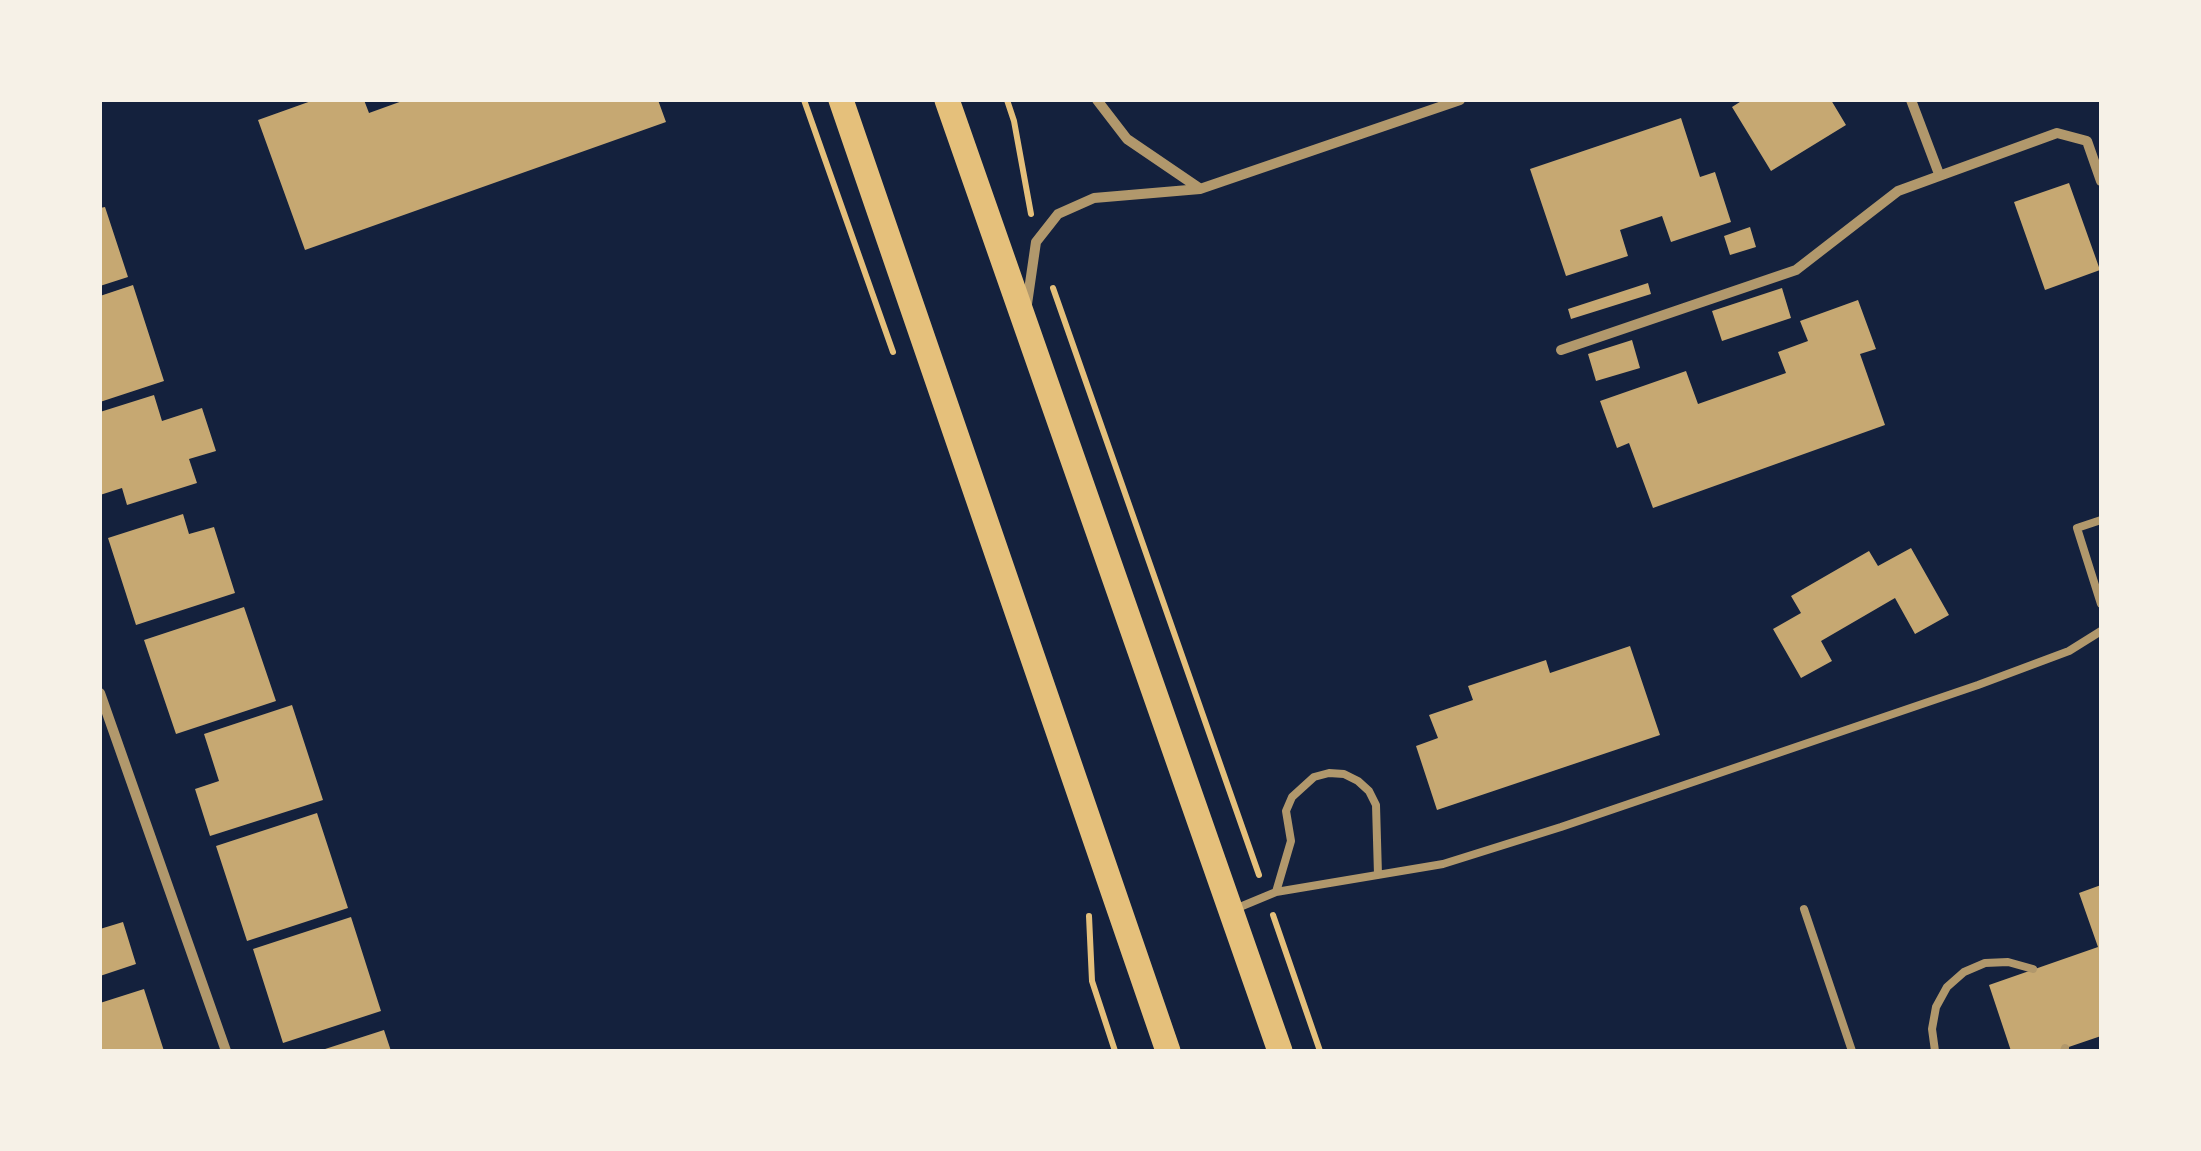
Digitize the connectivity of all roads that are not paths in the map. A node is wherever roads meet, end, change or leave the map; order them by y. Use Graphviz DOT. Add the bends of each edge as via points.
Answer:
graph roads {
  1 [pos="842,100"];
  2 [pos="947,100"];
  3 [pos="1097,100"];
  4 [pos="1460,100"];
  5 [pos="1911,100"];
  6 [pos="1428,105"];
  7 [pos="1938,174"];
  8 [pos="2101,181"];
  9 [pos="1200,189"];
  10 [pos="1024,322"];
  11 [pos="1560,350"];
  12 [pos="2101,520"];
  13 [pos="2101,604"];
  14 [pos="2101,631"];
  15 [pos="100,693"];
  16 [pos="1378,874"];
  17 [pos="1271,894"];
  18 [pos="1804,909"];
  19 [pos="1231,910"];
  20 [pos="2033,970"];
  21 [pos="226,1051"];
  22 [pos="1168,1051"];
  23 [pos="1280,1051"];
  24 [pos="1852,1051"];
  25 [pos="1935,1051"];
  1 -- 22 [label="main road"];
  2 -- 10 [label="main road"];
  3 -- 9 [label="street" via="1127,139"];
  4 -- 6 [label="street"];
  5 -- 7 [label="street"];
  6 -- 9 [label="street"];
  7 -- 8 [label="street" via="2058,133 2087,141"];
  7 -- 11 [label="street" via="1898,191 1796,270"];
  9 -- 10 [label="street" via="1094,198 1058,214 1036,242"];
  10 -- 19 [label="main road"];
  12 -- 13 [label="lane" via="2077,528"];
  14 -- 16 [label="lane" via="2069,651 1978,685 1561,828 1443,864"];
  15 -- 21 [label="street"];
  16 -- 17 [label="lane"];
  16 -- 17 [label="lane" via="1376,805 1358,781 1328,773 1314,776 1292,796 1286,811 1291,841"];
  17 -- 19 [label="lane"];
  18 -- 24 [label="lane"];
  19 -- 23 [label="main road"];
  20 -- 25 [label="lane" via="2008,962 1964,972 1936,1007"];
}
